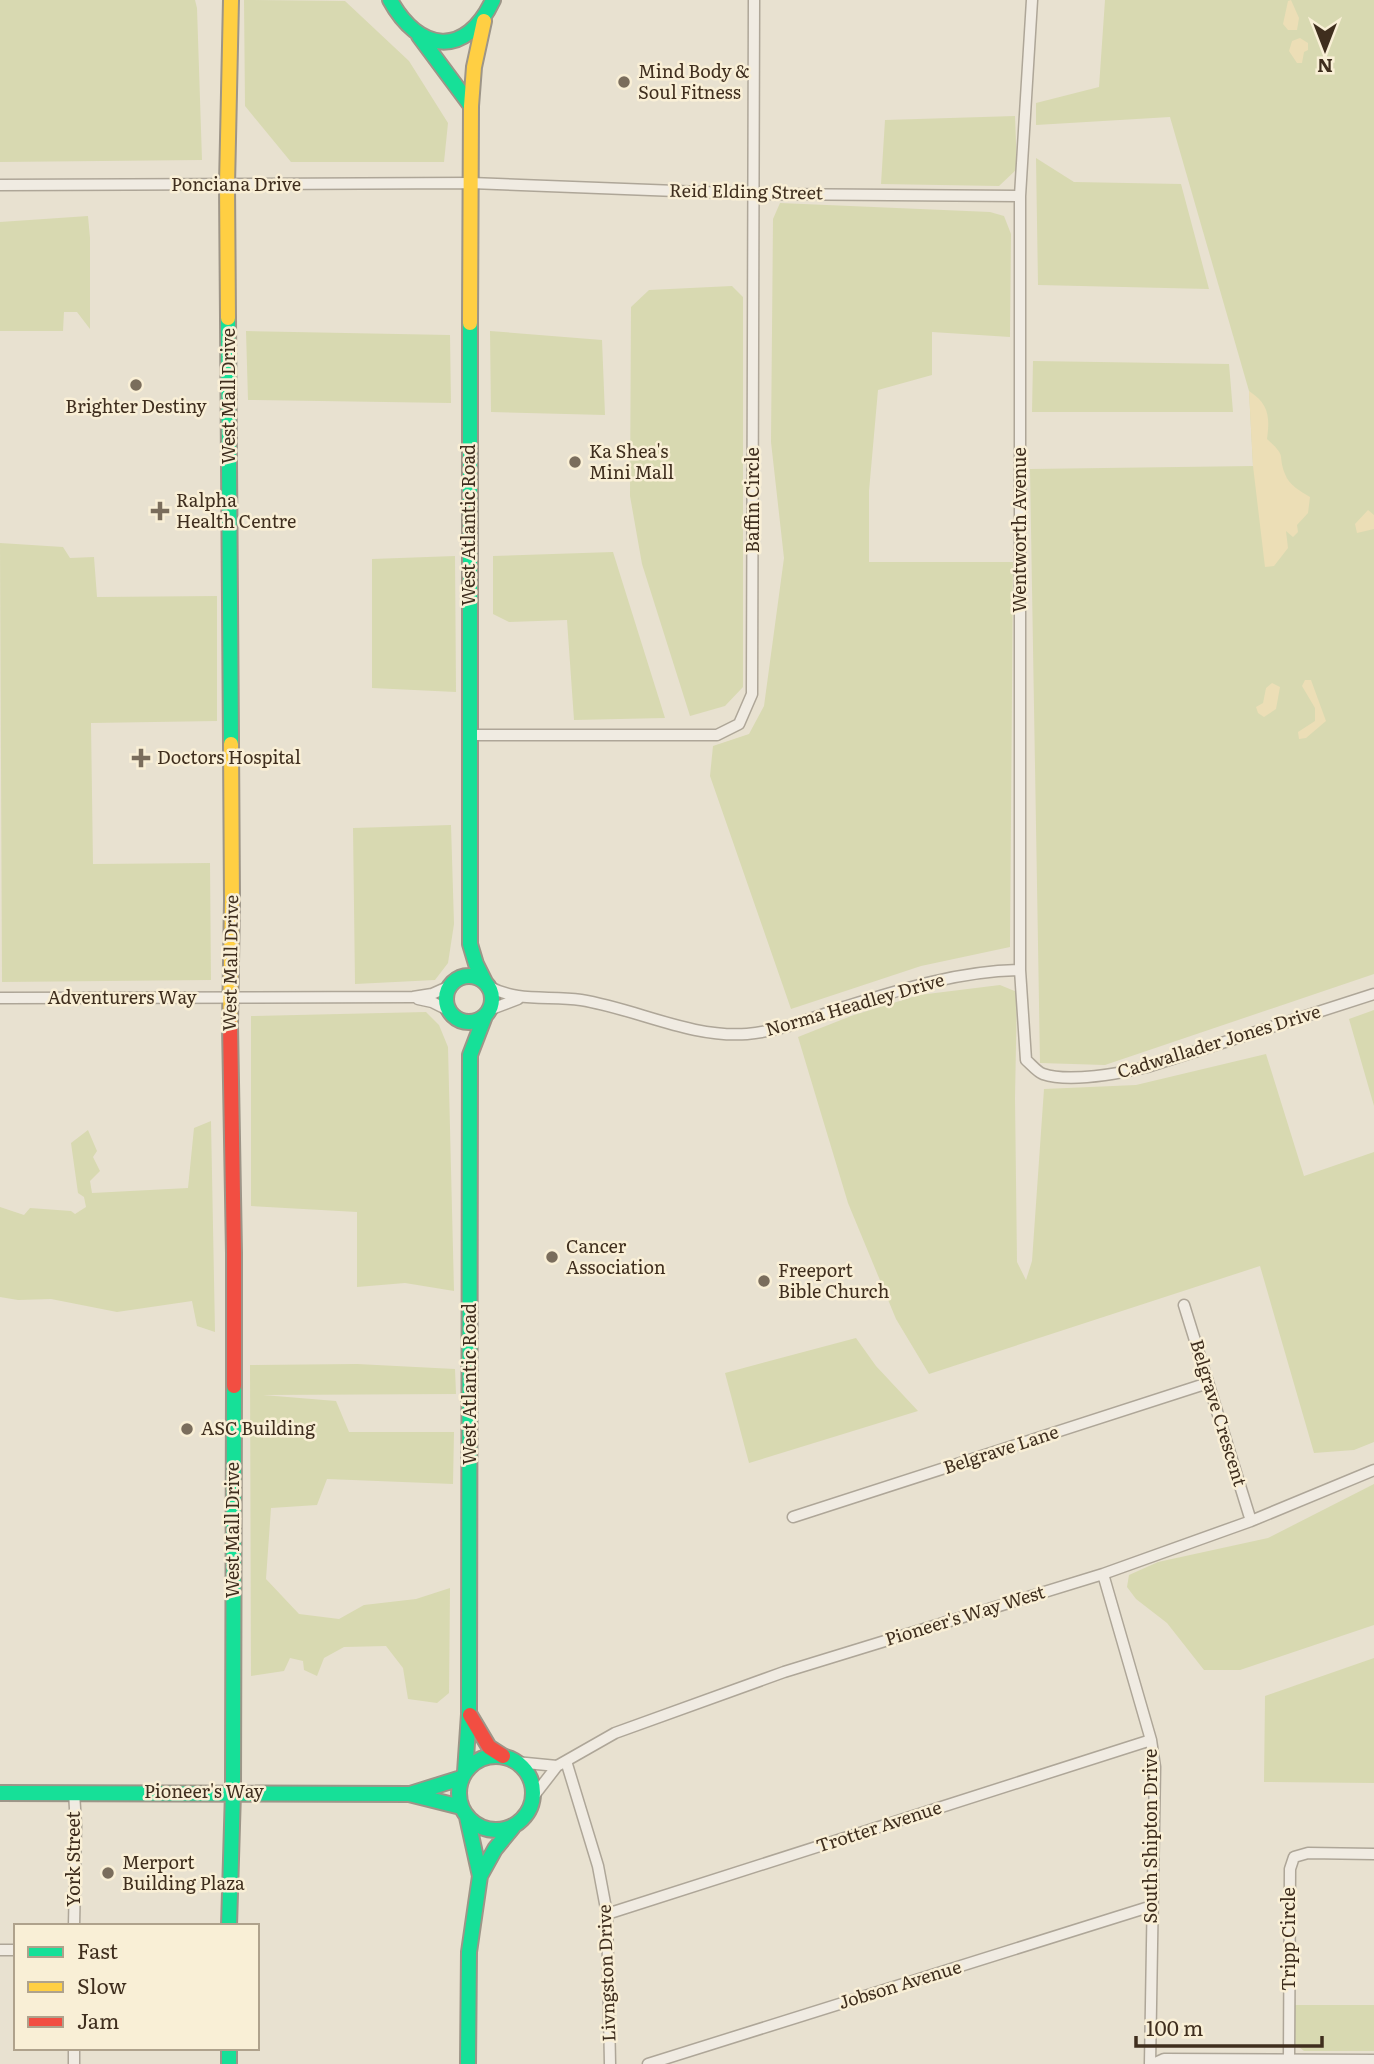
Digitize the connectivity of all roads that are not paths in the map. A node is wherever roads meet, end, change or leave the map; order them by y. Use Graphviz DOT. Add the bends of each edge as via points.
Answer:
graph roads {
  1 [pos="231,0"];
  2 [pos="383,0"];
  3 [pos="390,0"];
  4 [pos="493,0"];
  5 [pos="754,0"];
  6 [pos="1032,0"];
  7 [pos="396,15"];
  8 [pos="484,21"];
  9 [pos="419,36"];
  10 [pos="471,106"];
  11 [pos="471,183"];
  12 [pos="0,185"];
  13 [pos="227,185"];
  14 [pos="754,194"];
  15 [pos="1020,196"];
  16 [pos="469,735"];
  17 [pos="470,944"];
  18 [pos="1020,971"];
  19 [pos="452,984"];
  20 [pos="486,984"];
  21 [pos="1374,994"];
  22 [pos="525,997"];
  23 [pos="0,998"];
  24 [pos="413,998"];
  25 [pos="229,999"];
  26 [pos="451,1013"];
  27 [pos="487,1013"];
  28 [pos="470,1055"];
  29 [pos="1026,1060"];
  30 [pos="1184,1305"];
  31 [pos="1208,1382"];
  32 [pos="1374,1470"];
  33 [pos="793,1517"];
  34 [pos="1251,1521"];
  35 [pos="1103,1574"];
  36 [pos="469,1714"];
  37 [pos="1151,1740"];
  38 [pos="510,1759"];
  39 [pos="562,1763"];
  40 [pos="463,1775"];
  41 [pos="74,1792"];
  42 [pos="233,1792"];
  43 [pos="0,1793"];
  44 [pos="409,1794"];
  45 [pos="533,1797"];
  46 [pos="464,1812"];
  47 [pos="513,1826"];
  48 [pos="1374,1854"];
  49 [pos="480,1876"];
  50 [pos="1152,1906"];
  51 [pos="607,1914"];
  52 [pos="74,1924"];
  53 [pos="229,1924"];
  54 [pos="1289,2059"];
  55 [pos="1374,2060"];
  56 [pos="468,2064"];
  57 [pos="610,2064"];
  58 [pos="648,2064"];
  59 [pos="1152,2064"];
  1 -- 13 [label="main road, West Mall Drive"];
  2 -- 7 [label="main road"];
  3 -- 7 [label="main road"];
  4 -- 8 [label="main road, West Atlantic Road"];
  5 -- 14 [label="street, Baffin Circle"];
  6 -- 15 [label="street, Wentworth Avenue"];
  7 -- 9 [label="main road"];
  8 -- 9 [label="main road" via="461,38 439,41"];
  8 -- 10 [label="main road, West Atlantic Road"];
  9 -- 10 [label="main road"];
  10 -- 11 [label="main road, West Atlantic Road"];
  11 -- 13 [label="street, Ponciana Drive"];
  11 -- 14 [label="street, Reid Elding Street"];
  11 -- 16 [label="main road, West Atlantic Road"];
  12 -- 13 [label="street, Ponciana Drive"];
  13 -- 25 [label="main road, West Mall Drive"];
  14 -- 15 [label="street, Reid Elding Street"];
  14 -- 16 [label="street, Baffin Circle" via="752,694 739,724 718,735 699,736"];
  15 -- 18 [label="street, Wentworth Avenue"];
  16 -- 17 [label="main road, West Atlantic Road"];
  17 -- 19 [label="main road, West Atlantic Road"];
  17 -- 20 [label="main road, West Atlantic Road"];
  18 -- 22 [label="street, Norma Headley Drive" via="989,971 910,986 776,1030 746,1034 716,1034 580,1000"];
  18 -- 29 [label="street, Wentworth Avenue"];
  19 -- 20 [label="main road" via="469,976"];
  19 -- 24 [label="street, Adventurers Way"];
  19 -- 26 [label="main road, West Atlantic Road" via="446,1001"];
  20 -- 22 [label="street, Norma Headley Drive"];
  20 -- 27 [label="main road, West Atlantic Road" via="492,998"];
  21 -- 29 [label="street, Cadwallader Jones Drive" via="1111,1075 1041,1074"];
  22 -- 27 [label="street, Norma Headley Drive"];
  23 -- 25 [label="street, Adventurers Way"];
  24 -- 25 [label="street, Adventurers Way"];
  24 -- 26 [label="street, Adventurers Way"];
  25 -- 42 [label="main road, West Mall Drive" via="234,1253"];
  26 -- 27 [label="main road" via="472,1022"];
  26 -- 28 [label="main road, West Atlantic Road"];
  27 -- 28 [label="main road, West Atlantic Road"];
  28 -- 36 [label="main road, West Atlantic Road"];
  30 -- 31 [label="street, Belgrave Crescent"];
  31 -- 33 [label="street, Belgrave Lane"];
  31 -- 34 [label="street, Belgrave Crescent"];
  32 -- 34 [label="street, Pioneer's Way West"];
  34 -- 35 [label="street, Pioneer's Way West"];
  35 -- 37 [label="street, South Shipton Drive"];
  35 -- 39 [label="street, Pioneer's Way West" via="784,1672 615,1733"];
  36 -- 38 [label="main road" via="489,1747"];
  36 -- 40 [label="main road, West Atlantic Road"];
  37 -- 50 [label="street, South Shipton Drive"];
  37 -- 51 [label="street, Trotter Avenue"];
  38 -- 39 [label="street"];
  38 -- 40 [label="main road" via="489,1756"];
  38 -- 45 [label="main road" via="526,1771"];
  39 -- 45 [label="street, Pioneer's Way West"];
  39 -- 51 [label="street, Livngston Drive" via="598,1866"];
  40 -- 44 [label="main road, Pioneer's Way"];
  40 -- 46 [label="main road" via="458,1792"];
  41 -- 42 [label="main road, Pioneer's Way"];
  41 -- 43 [label="main road, Pioneer's Way"];
  41 -- 52 [label="street, York Street"];
  42 -- 44 [label="main road, Pioneer's Way"];
  42 -- 53 [label="main road, West Mall Drive"];
  44 -- 46 [label="main road, Pioneer's Way"];
  45 -- 47 [label="main road" via="530,1809"];
  46 -- 47 [label="main road" via="488,1830"];
  46 -- 49 [label="main road"];
  47 -- 49 [label="main road"];
  48 -- 54 [label="street, Tripp Circle" via="1294,1857 1290,1869"];
  49 -- 56 [label="main road" via="469,1952"];
  50 -- 58 [label="street, Jobson Avenue"];
  50 -- 59 [label="street, South Shipton Drive"];
  51 -- 57 [label="street, Livngston Drive"];
  54 -- 55 [label="street"];
  54 -- 59 [label="street" via="1164,2059"];
}
